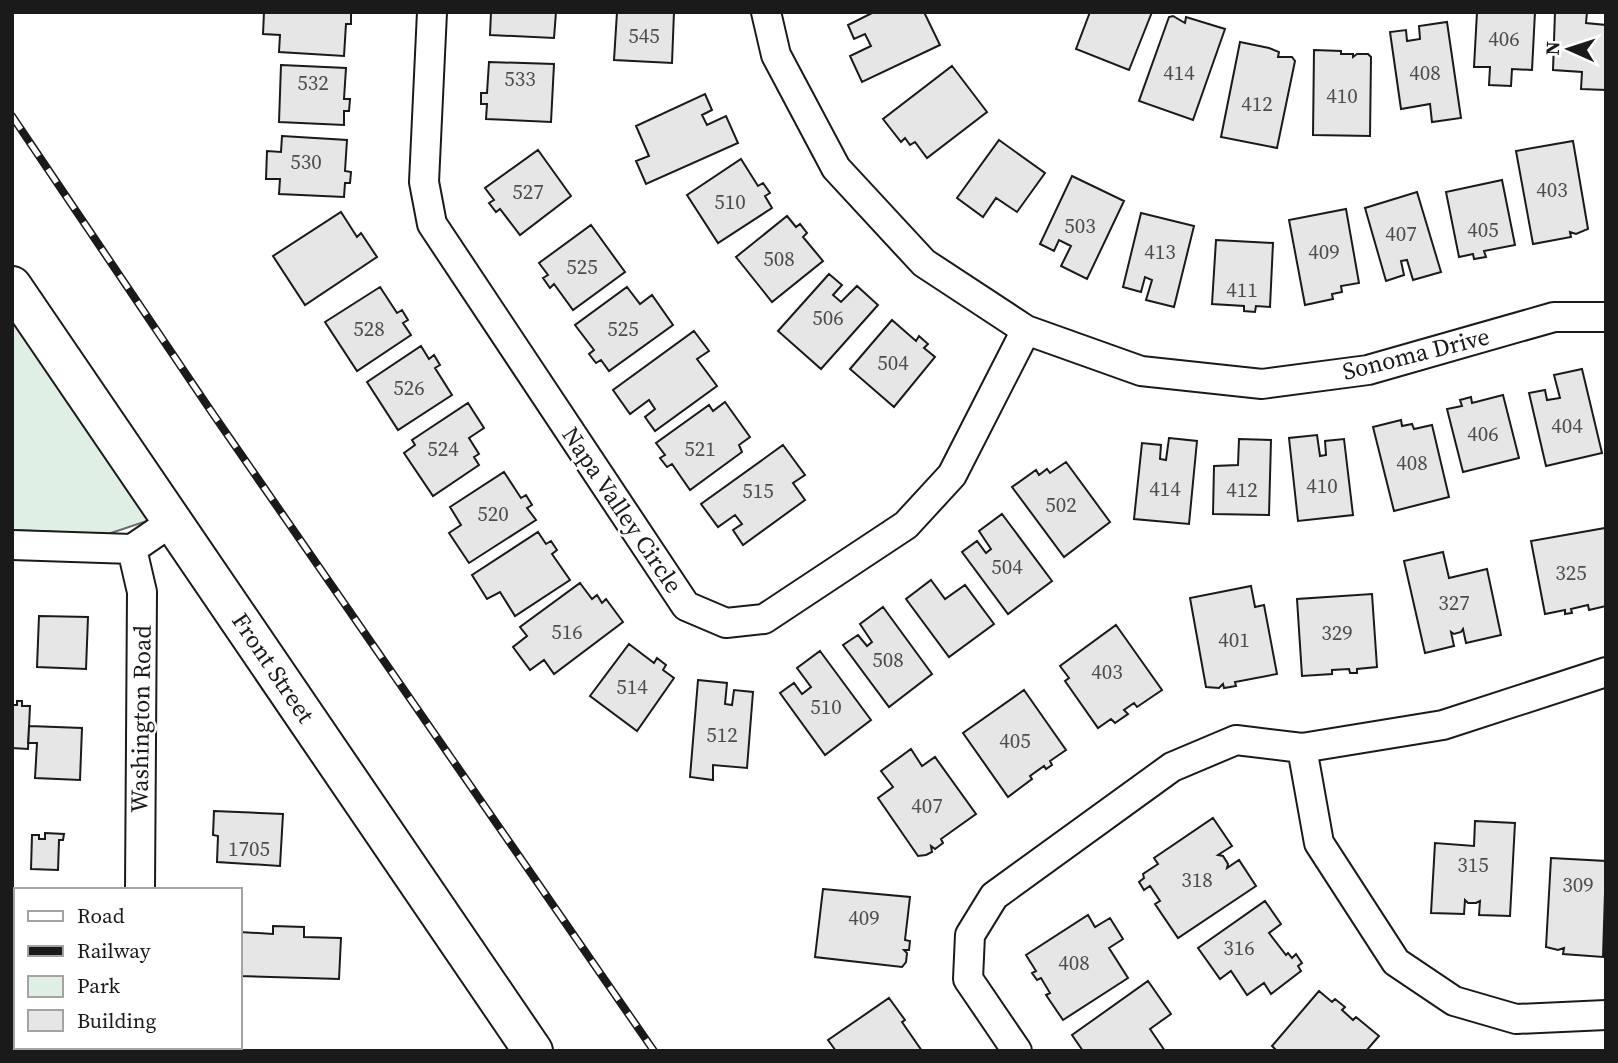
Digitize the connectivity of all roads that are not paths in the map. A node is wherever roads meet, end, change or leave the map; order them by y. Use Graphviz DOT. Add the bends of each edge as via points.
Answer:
graph roads {
  1 [pos="432,12"];
  2 [pos="766,12"];
  3 [pos="12,286"];
  4 [pos="1606,317"];
  5 [pos="1026,330"];
  6 [pos="173,522"];
  7 [pos="12,545"];
  8 [pos="132,549"];
  9 [pos="1606,672"];
  10 [pos="1302,748"];
  11 [pos="139,888"];
  12 [pos="1606,1015"];
  13 [pos="155,1049"];
  14 [pos="190,1051"];
  15 [pos="533,1051"];
  16 [pos="1017,1051"];
  1 -- 5 [label="street, Napa Valley Circle" via="424,182 432,224 686,606 726,623 764,619 906,525 952,475"];
  2 -- 5 [label="street, Sonoma Drive" via="776,55 836,168 924,264"];
  3 -- 6 [label="street, Front Street"];
  4 -- 5 [label="street, Sonoma Drive" via="1554,317 1368,370 1262,384 1141,371"];
  6 -- 8 [label="street"];
  6 -- 15 [label="street, Front Street"];
  7 -- 8 [label="street"];
  8 -- 11 [label="street, Washington Road" via="142,592"];
  9 -- 10 [label="street" via="1443,725"];
  10 -- 12 [label="street" via="1319,844 1396,962 1454,1001 1516,1019"];
  10 -- 16 [label="street" via="1236,740 1172,767 994,896 970,935 968,979"];
  13 -- 14 [label="street"];
}
